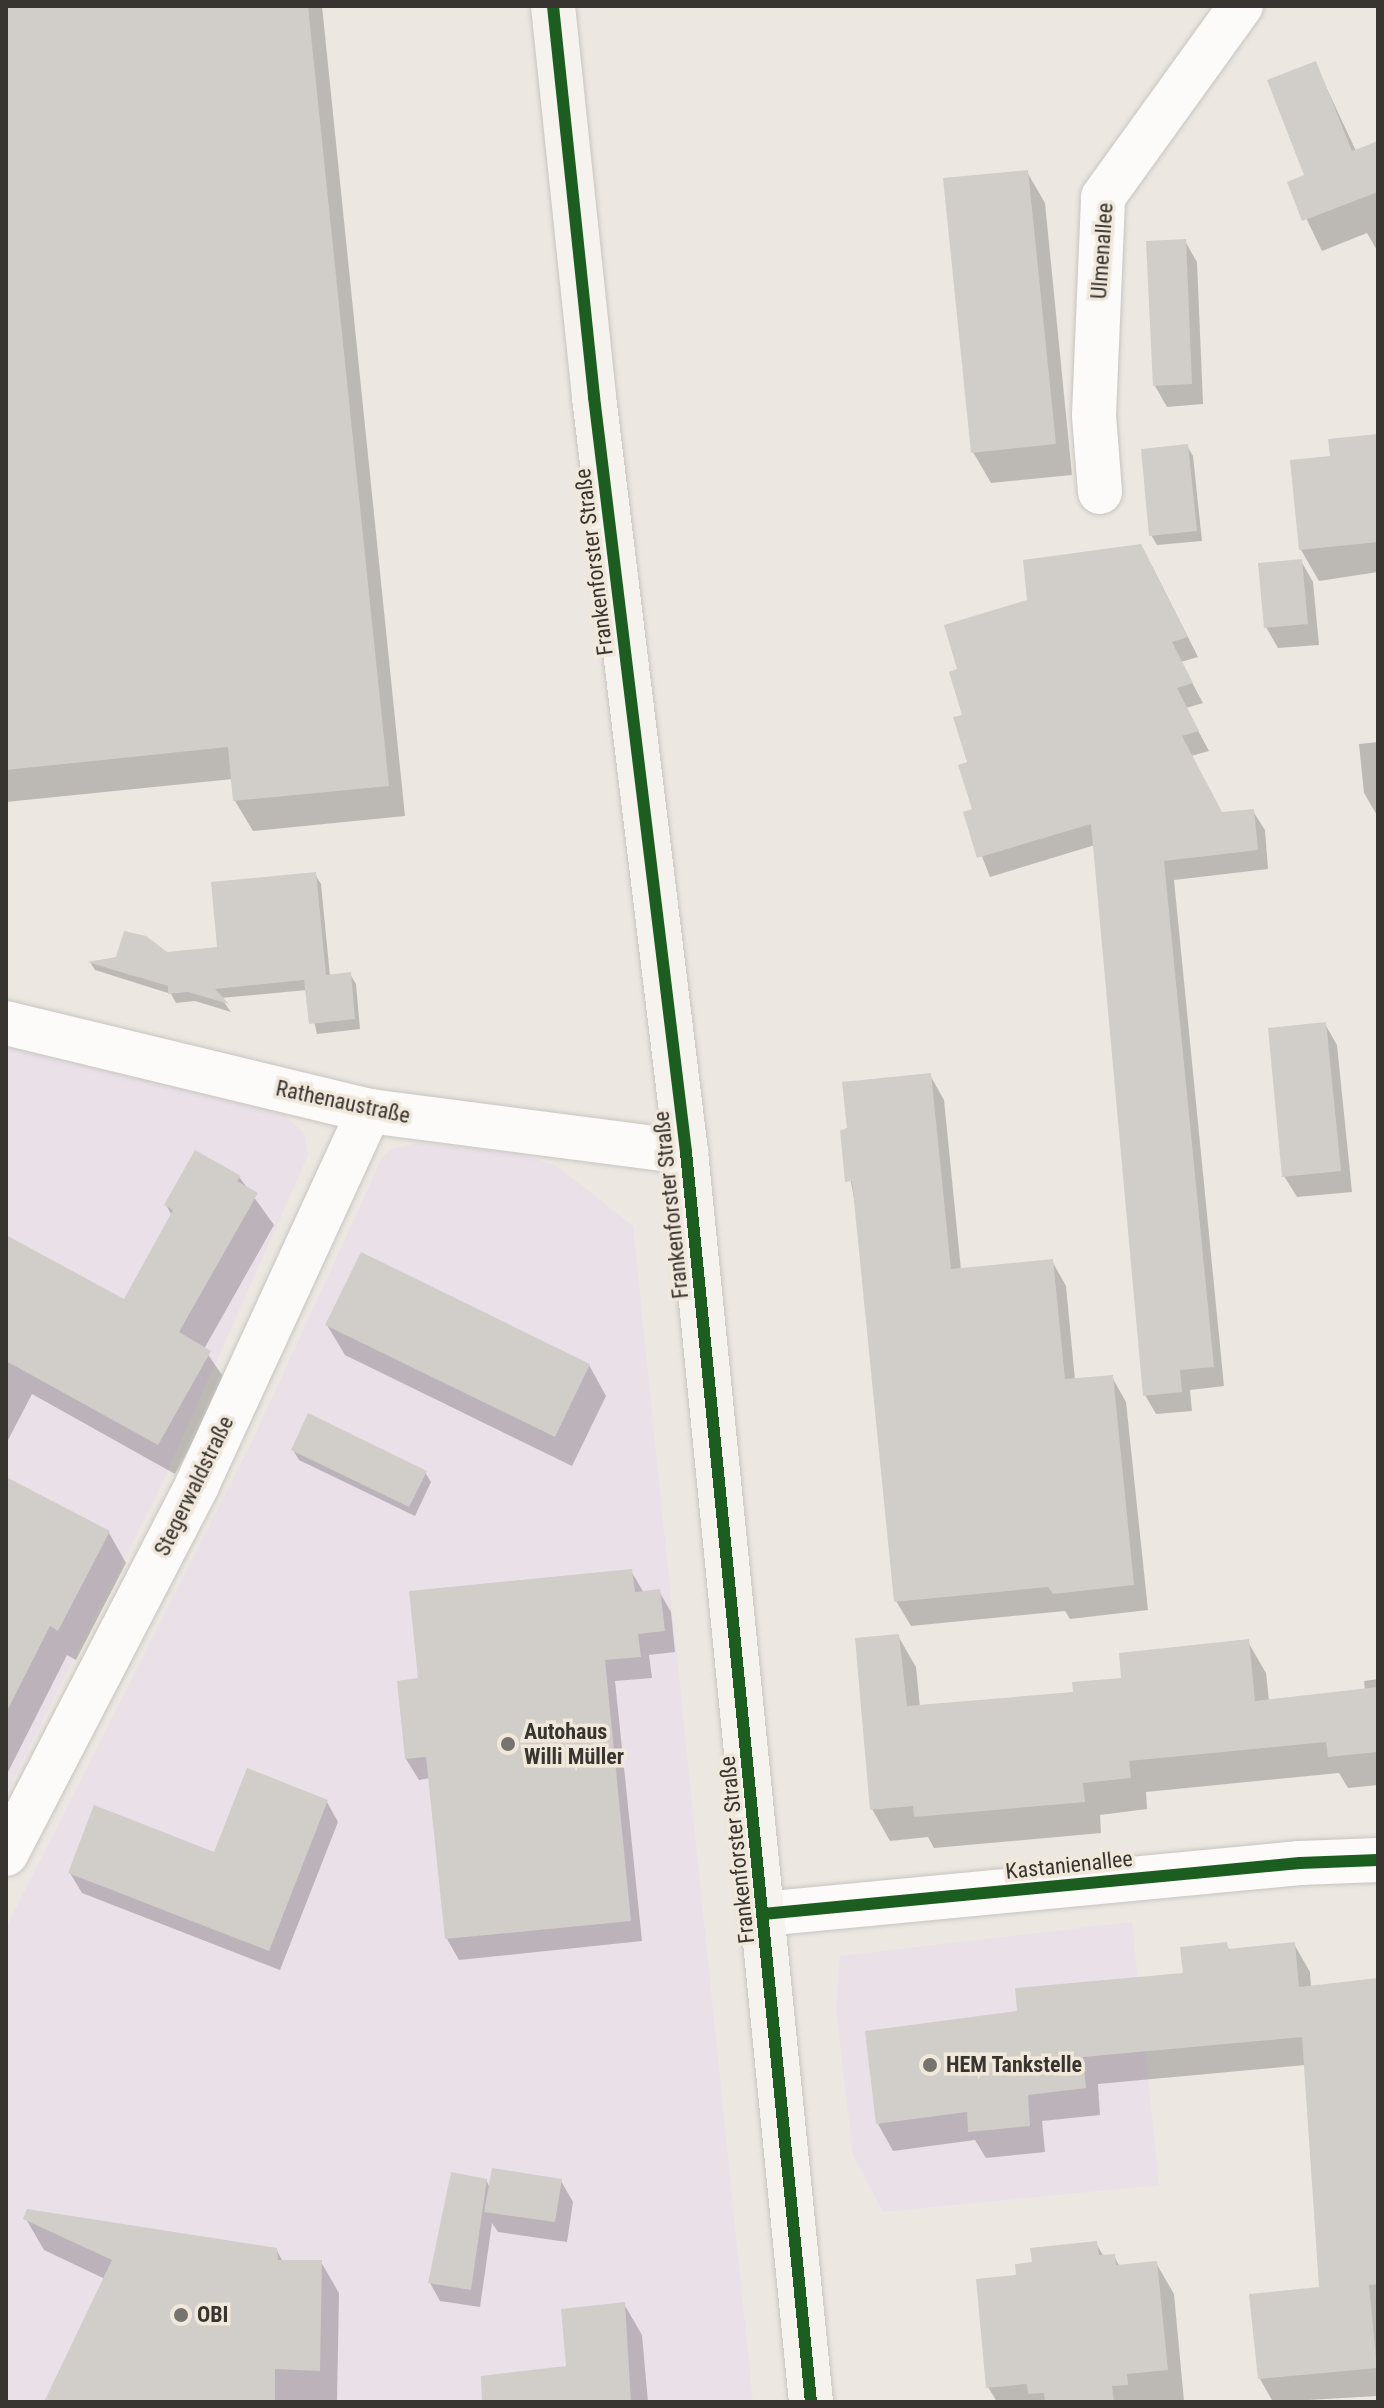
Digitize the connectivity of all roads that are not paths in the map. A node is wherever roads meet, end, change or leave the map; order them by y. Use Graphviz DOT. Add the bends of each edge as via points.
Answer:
graph roads {
  1 [pos="553,6"];
  2 [pos="1241,6"];
  3 [pos="1100,492"];
  4 [pos="6,1023"];
  5 [pos="369,1111"];
  6 [pos="686,1152"];
  7 [pos="6,1854"];
  8 [pos="1378,1860"];
  9 [pos="763,1914"];
  10 [pos="811,2402"];
  1 -- 6 [label="main road, Frankenforster Straße" via="592,383"];
  2 -- 3 [label="street, Ulmenallee" via="1103,197 1094,415"];
  4 -- 5 [label="street, Rathenaustraße"];
  5 -- 6 [label="street, Rathenaustraße"];
  5 -- 7 [label="street, Stegerwaldstraße" via="197,1485"];
  6 -- 9 [label="main road, Frankenforster Straße"];
  8 -- 9 [label="street, Kastanienallee"];
  9 -- 10 [label="main road, Frankenforster Straße"];
}
